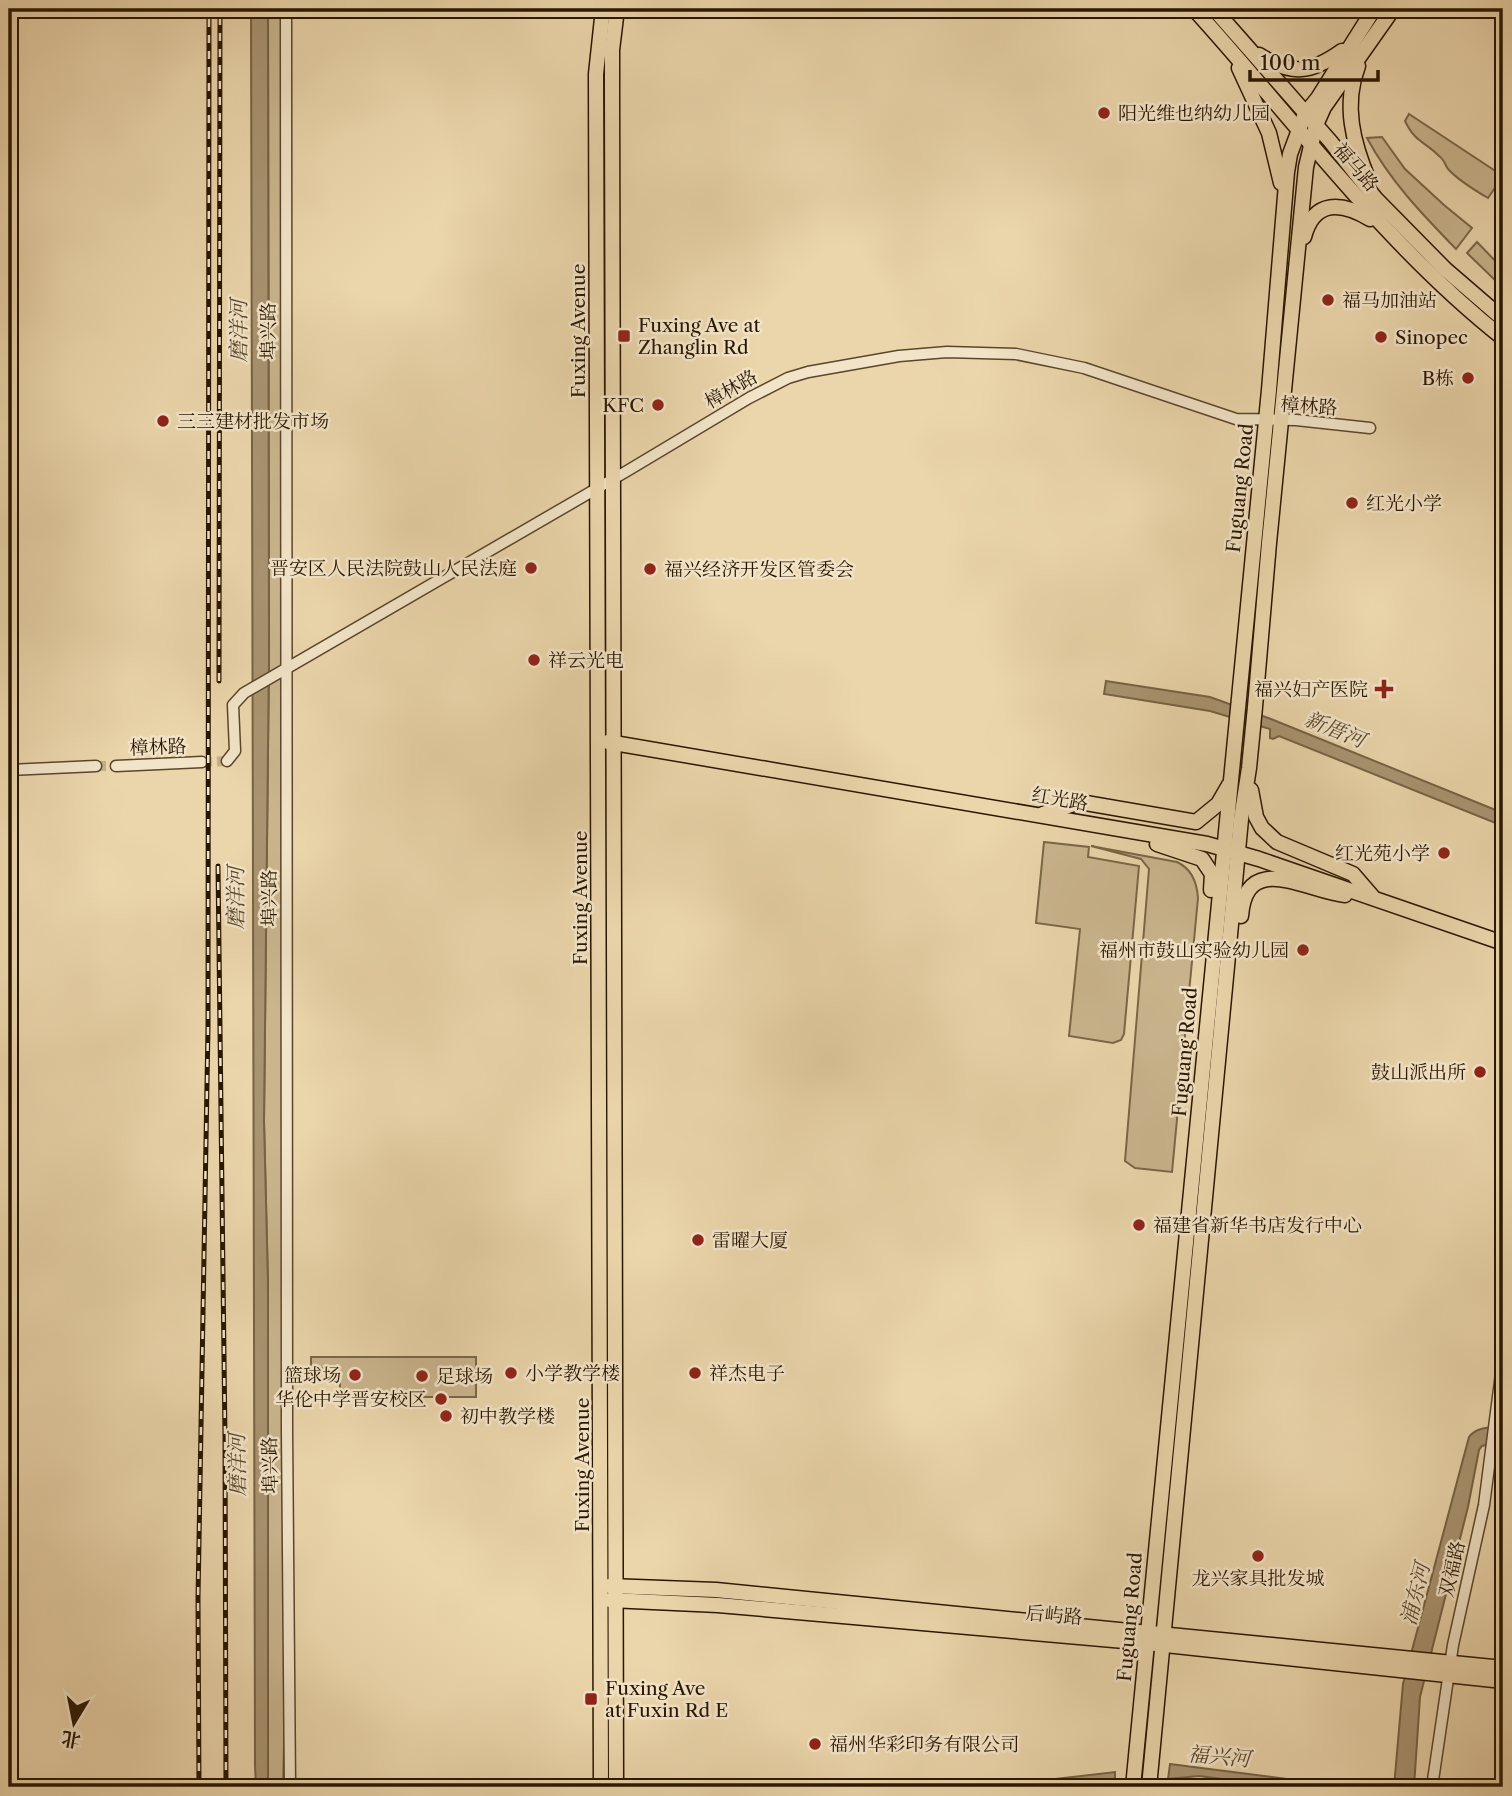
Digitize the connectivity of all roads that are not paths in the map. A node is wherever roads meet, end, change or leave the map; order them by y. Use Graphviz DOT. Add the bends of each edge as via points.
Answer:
graph roads {
  1 [pos="286,9"];
  2 [pos="603,9"];
  3 [pos="617,9"];
  4 [pos="1194,9"];
  5 [pos="1214,9"];
  6 [pos="1374,9"];
  7 [pos="1393,9"];
  8 [pos="1349,46"];
  9 [pos="1250,50"];
  10 [pos="1364,50"];
  11 [pos="1231,51"];
  12 [pos="1321,102"];
  13 [pos="1305,114"];
  14 [pos="1316,125"];
  15 [pos="1299,130"];
  16 [pos="1311,143"];
  17 [pos="1376,198"];
  18 [pos="1284,208"];
  19 [pos="1387,229"];
  20 [pos="1297,265"];
  21 [pos="1503,319"];
  22 [pos="1503,338"];
  23 [pos="1282,420"];
  24 [pos="1266,421"];
  25 [pos="1370,428"];
  26 [pos="612,479"];
  27 [pos="597,487"];
  28 [pos="285,667"];
  29 [pos="606,742"];
  30 [pos="226,761"];
  31 [pos="202,762"];
  32 [pos="96,766"];
  33 [pos="116,766"];
  34 [pos="1250,768"];
  35 [pos="9,770"];
  36 [pos="1231,780"];
  37 [pos="1042,815"];
  38 [pos="1072,820"];
  39 [pos="1231,850"];
  40 [pos="1373,898"];
  41 [pos="1216,933"];
  42 [pos="1503,943"];
  43 [pos="1226,982"];
  44 [pos="1503,1358"];
  45 [pos="1491,1451"];
  46 [pos="1503,1453"];
  47 [pos="609,1593"];
  48 [pos="1155,1639"];
  49 [pos="1503,1668"];
  50 [pos="1448,1669"];
  51 [pos="1503,1681"];
  52 [pos="290,1787"];
  53 [pos="601,1787"];
  54 [pos="616,1787"];
  55 [pos="1133,1787"];
  56 [pos="1149,1787"];
  57 [pos="1432,1787"];
  1 -- 28 [label="street, 埠兴路"];
  2 -- 27 [label="main road, Fuxing Avenue" via="596,74"];
  3 -- 26 [label="main road, Fuxing Avenue" via="612,62"];
  4 -- 11 [label="main road, 福马路"];
  5 -- 9 [label="main road, 福马路"];
  6 -- 8 [label="main road"];
  7 -- 10 [label="main road"];
  8 -- 9 [label="main road" via="1325,63 1296,71"];
  8 -- 12 [label="main road"];
  9 -- 13 [label="main road, 福马路"];
  10 -- 12 [label="main road"];
  10 -- 17 [label="main road" via="1353,79 1349,114 1357,152"];
  11 -- 15 [label="main road, 福马路"];
  11 -- 18 [label="main road" via="1269,133"];
  12 -- 13 [label="main road, Fuguang Road"];
  12 -- 14 [label="main road, Fuguang Road"];
  13 -- 14 [label="main road, 福马路"];
  13 -- 15 [label="main road, Fuguang Road"];
  14 -- 16 [label="main road, Fuguang Road"];
  14 -- 17 [label="main road, 福马路"];
  15 -- 16 [label="main road, 福马路"];
  15 -- 18 [label="main road, Fuguang Road" via="1290,153"];
  16 -- 19 [label="main road, 福马路"];
  16 -- 20 [label="main road, Fuguang Road"];
  17 -- 21 [label="main road, 福马路" via="1436,261"];
  18 -- 24 [label="main road, Fuguang Road"];
  19 -- 20 [label="main road" via="1350,208 1328,208 1308,224"];
  19 -- 22 [label="main road, 福马路" via="1439,283"];
  20 -- 23 [label="main road, Fuguang Road"];
  23 -- 24 [label="street, 樟林路"];
  23 -- 25 [label="street, 樟林路"];
  23 -- 34 [label="main road, Fuguang Road"];
  24 -- 26 [label="street, 樟林路" via="1226,417 1114,377 1039,357 935,353 788,378"];
  24 -- 36 [label="main road, Fuguang Road"];
  26 -- 27 [label="street, 樟林路"];
  26 -- 29 [label="main road, Fuxing Avenue"];
  27 -- 28 [label="street, 樟林路"];
  27 -- 29 [label="main road, Fuxing Avenue"];
  28 -- 30 [label="street, 樟林路" via="233,705 235,751"];
  28 -- 52 [label="street, 埠兴路"];
  29 -- 37 [label="main road, 红光路"];
  29 -- 47 [label="main road, Fuxing Avenue"];
  31 -- 33 [label="street, 樟林路"];
  32 -- 35 [label="street"];
  34 -- 39 [label="main road, Fuguang Road"];
  34 -- 40 [label="main road" via="1253,807 1262,828 1277,842 1353,874"];
  36 -- 37 [label="main road" via="1218,804 1196,822 1080,802"];
  36 -- 39 [label="main road, Fuguang Road"];
  37 -- 38 [label="main road, 红光路"];
  38 -- 39 [label="main road, 红光路"];
  38 -- 41 [label="main road" via="1102,833 1165,845 1202,859 1212,874 1210,901"];
  39 -- 40 [label="main road, 红光路"];
  39 -- 41 [label="main road, Fuguang Road"];
  39 -- 43 [label="main road, Fuguang Road"];
  40 -- 42 [label="main road, 红光路"];
  40 -- 43 [label="main road" via="1331,893 1279,877 1263,879 1243,900 1238,943"];
  41 -- 48 [label="main road, Fuguang Road"];
  43 -- 48 [label="main road, Fuguang Road"];
  44 -- 45 [label="street, 双福路"];
  45 -- 46 [label="street"];
  45 -- 50 [label="street, 双福路"];
  47 -- 48 [label="main road, 后屿路"];
  47 -- 53 [label="main road, Fuxing Avenue"];
  47 -- 54 [label="main road, Fuxing Avenue"];
  48 -- 50 [label="main road, 后屿路"];
  48 -- 55 [label="main road, Fuguang Road"];
  48 -- 56 [label="main road, Fuguang Road"];
  49 -- 50 [label="main road"];
  50 -- 51 [label="main road"];
  50 -- 57 [label="street, 双福路"];
}
